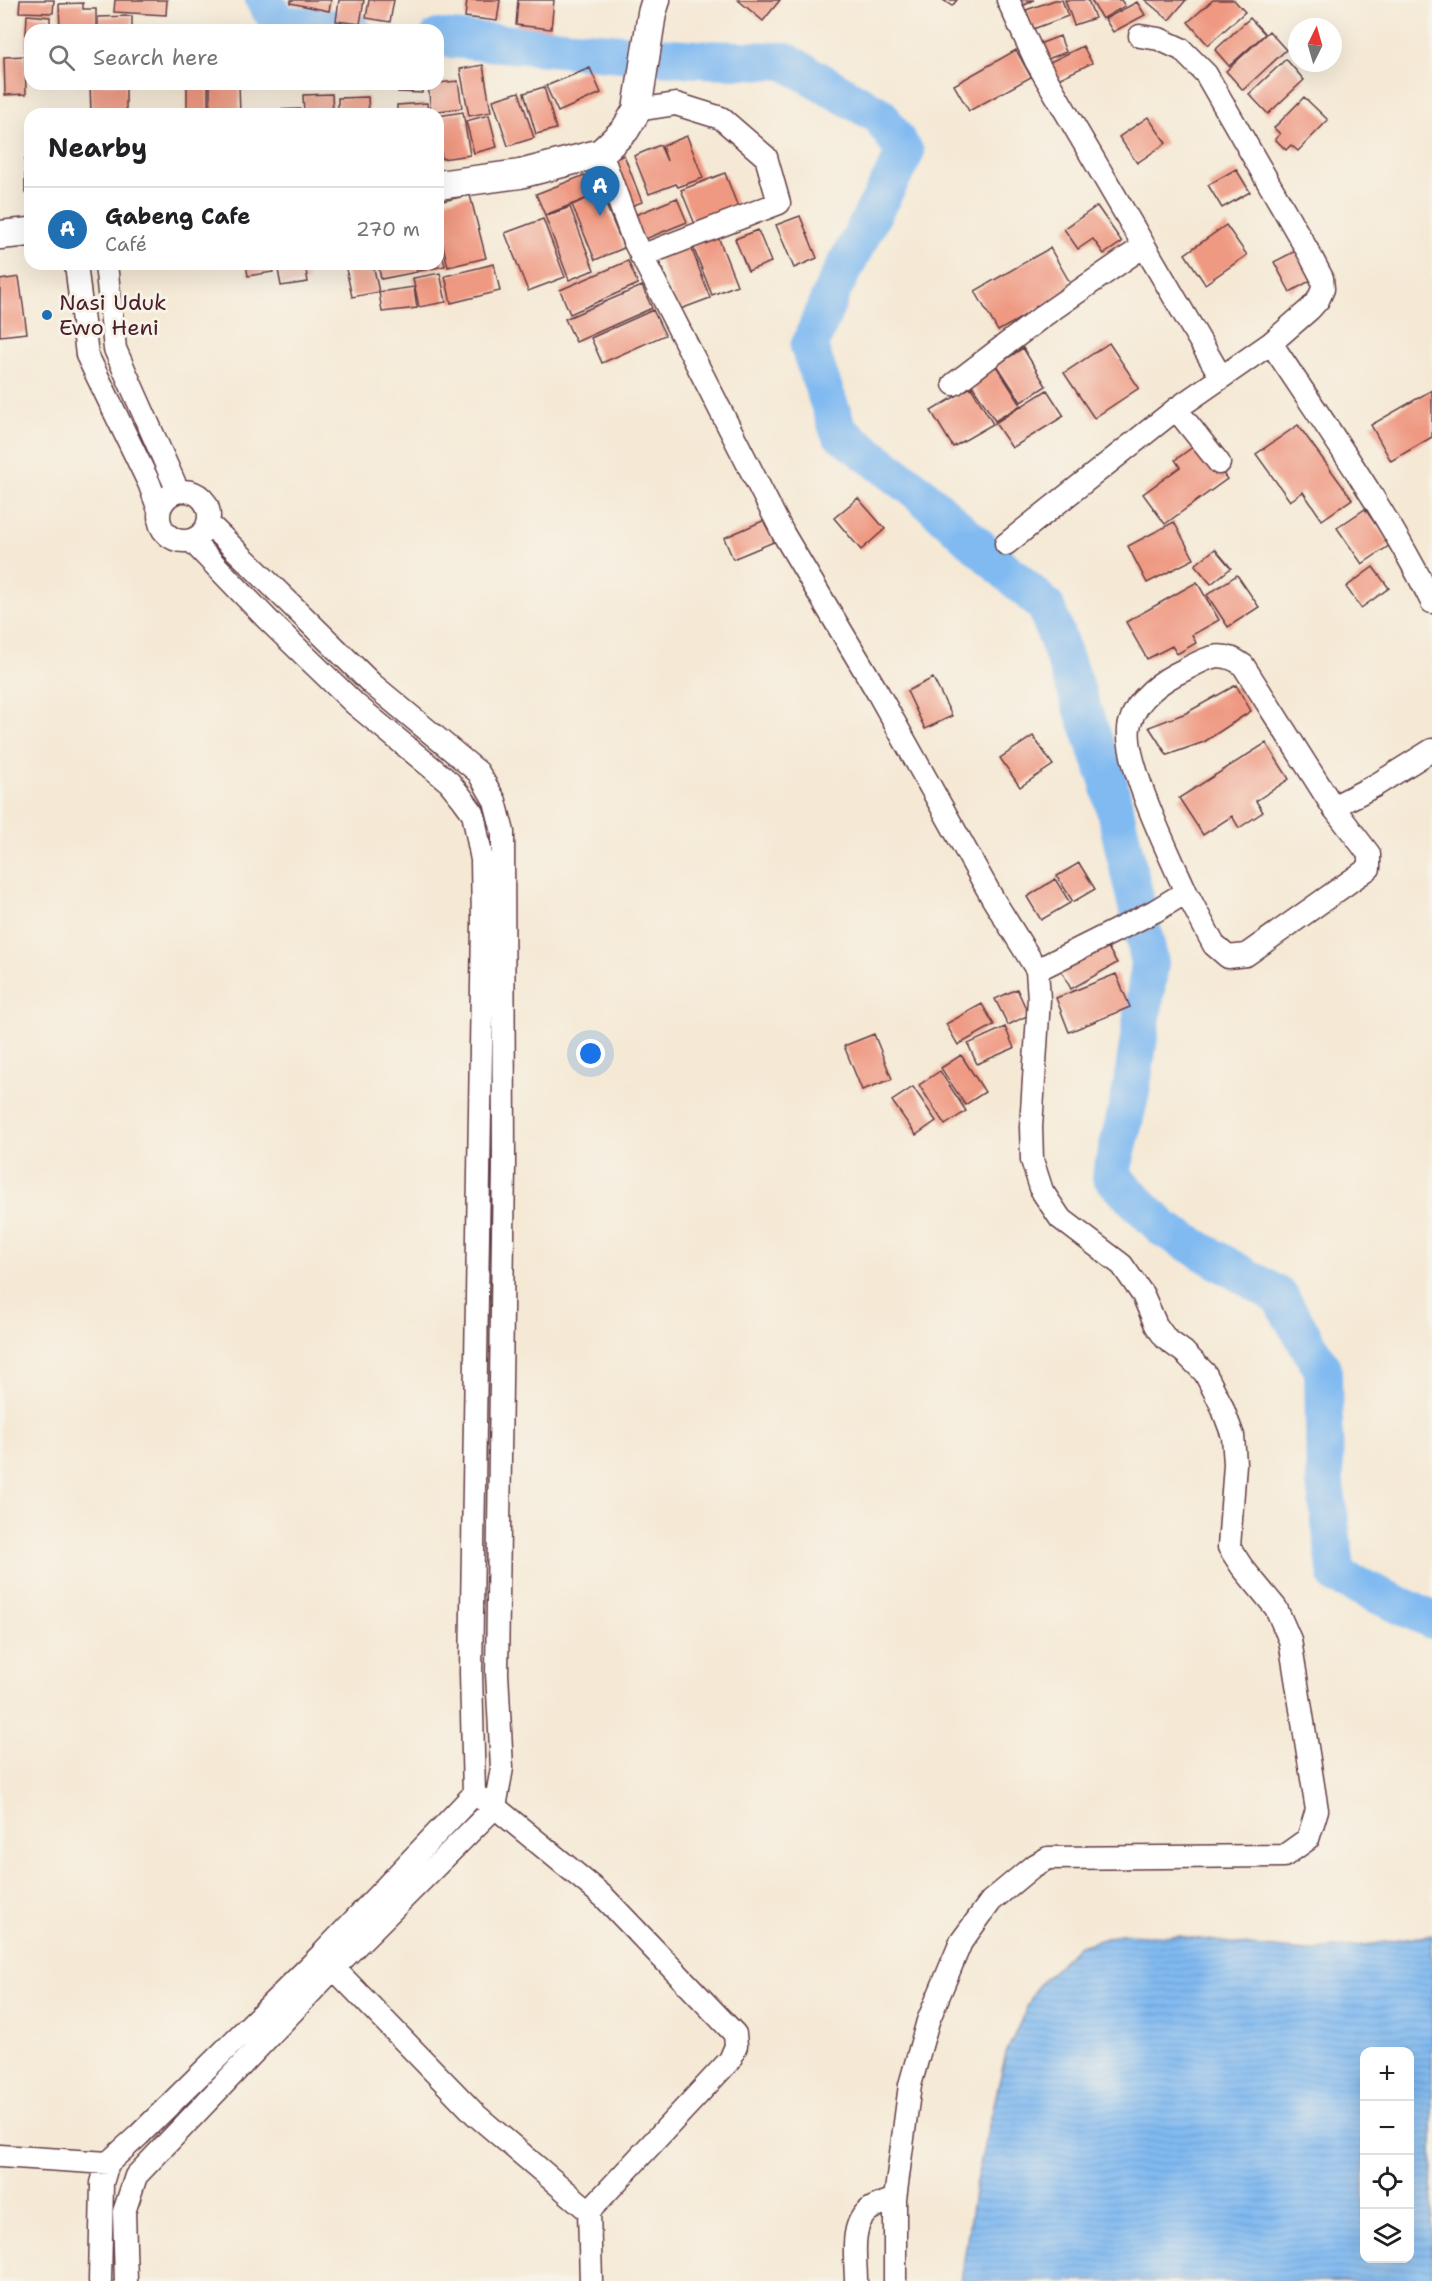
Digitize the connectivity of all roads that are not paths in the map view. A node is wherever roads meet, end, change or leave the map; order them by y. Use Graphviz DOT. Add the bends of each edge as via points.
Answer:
graph roads {
  1 [pos="1008,0"];
  2 [pos="654,7"];
  3 [pos="1140,36"];
  4 [pos="638,99"];
  5 [pos="601,153"];
  6 [pos="444,183"];
  7 [pos="24,233"];
  8 [pos="0,235"];
  9 [pos="1144,246"];
  10 [pos="641,256"];
  11 [pos="77,270"];
  12 [pos="107,270"];
  13 [pos="1271,343"];
  14 [pos="1221,377"];
  15 [pos="954,384"];
  16 [pos="1176,409"];
  17 [pos="1219,463"];
  18 [pos="178,491"];
  19 [pos="159,510"];
  20 [pos="208,523"];
  21 [pos="191,540"];
  22 [pos="1006,544"];
  23 [pos="1432,603"];
  24 [pos="372,684"];
  25 [pos="355,704"];
  26 [pos="1432,750"];
  27 [pos="1333,807"];
  28 [pos="1186,892"];
  29 [pos="1037,970"];
  30 [pos="479,1162"];
  31 [pos="504,1165"];
  32 [pos="471,1673"];
  33 [pos="497,1673"];
  34 [pos="474,1794"];
  35 [pos="495,1807"];
  36 [pos="328,1962"];
  37 [pos="218,2057"];
  38 [pos="232,2074"];
  39 [pos="0,2157"];
  40 [pos="108,2163"];
  41 [pos="895,2199"];
  42 [pos="589,2211"];
  43 [pos="100,2281"];
  44 [pos="126,2281"];
  45 [pos="591,2281"];
  46 [pos="856,2281"];
  47 [pos="895,2281"];
  1 -- 9 [label="street" via="1036,61"];
  2 -- 4 [label="main road"];
  3 -- 13 [label="street" via="1181,48 1206,74 1322,278 1318,300"];
  4 -- 5 [label="main road" via="625,130"];
  4 -- 10 [label="street" via="676,104 721,118 766,157 779,203"];
  5 -- 6 [label="main road" via="520,174"];
  5 -- 10 [label="street"];
  7 -- 8 [label="main road"];
  9 -- 14 [label="street"];
  9 -- 15 [label="street"];
  10 -- 29 [label="street" via="784,535"];
  11 -- 19 [label="street" via="87,355"];
  12 -- 18 [label="street" via="115,349"];
  13 -- 14 [label="street"];
  13 -- 23 [label="street" via="1380,509"];
  14 -- 16 [label="street"];
  16 -- 17 [label="street"];
  16 -- 22 [label="street"];
  18 -- 19 [label="street" via="163,501"];
  18 -- 20 [label="street" via="202,498 209,514"];
  19 -- 21 [label="street" via="158,519 166,534 182,541"];
  20 -- 21 [label="street"];
  20 -- 24 [label="street"];
  21 -- 25 [label="street"];
  24 -- 25 [label="street"];
  24 -- 31 [label="street" via="478,772 495,801 503,832"];
  25 -- 30 [label="street" via="449,782 473,813 482,860"];
  26 -- 27 [label="street"];
  27 -- 28 [label="street" via="1369,854 1369,868 1246,955 1228,957 1214,945"];
  27 -- 28 [label="street" via="1243,665 1234,658 1210,657 1163,680 1140,703 1128,738 1141,788"];
  28 -- 29 [label="street"];
  29 -- 41 [label="street" via="1039,999 1031,1127 1032,1160 1042,1191 1060,1218 1122,1265 1143,1295 1156,1326 1204,1373 1221,1404 1233,1436 1235,1464 1229,1547 1276,1608 1290,1640 1317,1810 1308,1839 1284,1856 1048,1858 991,1901 961,1942 928,2021 910,2085"];
  30 -- 31 [label="street"];
  30 -- 32 [label="street"];
  31 -- 33 [label="street"];
  32 -- 33 [label="street"];
  32 -- 34 [label="street"];
  33 -- 35 [label="street" via="502,1768"];
  34 -- 35 [label="street"];
  34 -- 36 [label="street"];
  35 -- 36 [label="street"];
  35 -- 42 [label="street" via="604,1897 735,2034 736,2046 730,2060"];
  36 -- 37 [label="street"];
  36 -- 38 [label="street"];
  36 -- 42 [label="street" via="476,2115"];
  37 -- 38 [label="street"];
  37 -- 40 [label="street"];
  38 -- 44 [label="street" via="136,2176 124,2212"];
  39 -- 40 [label="street"];
  40 -- 43 [label="street" via="102,2183"];
  41 -- 46 [label="street" via="869,2210 858,2222"];
  41 -- 47 [label="street"];
  42 -- 45 [label="street"];
}
